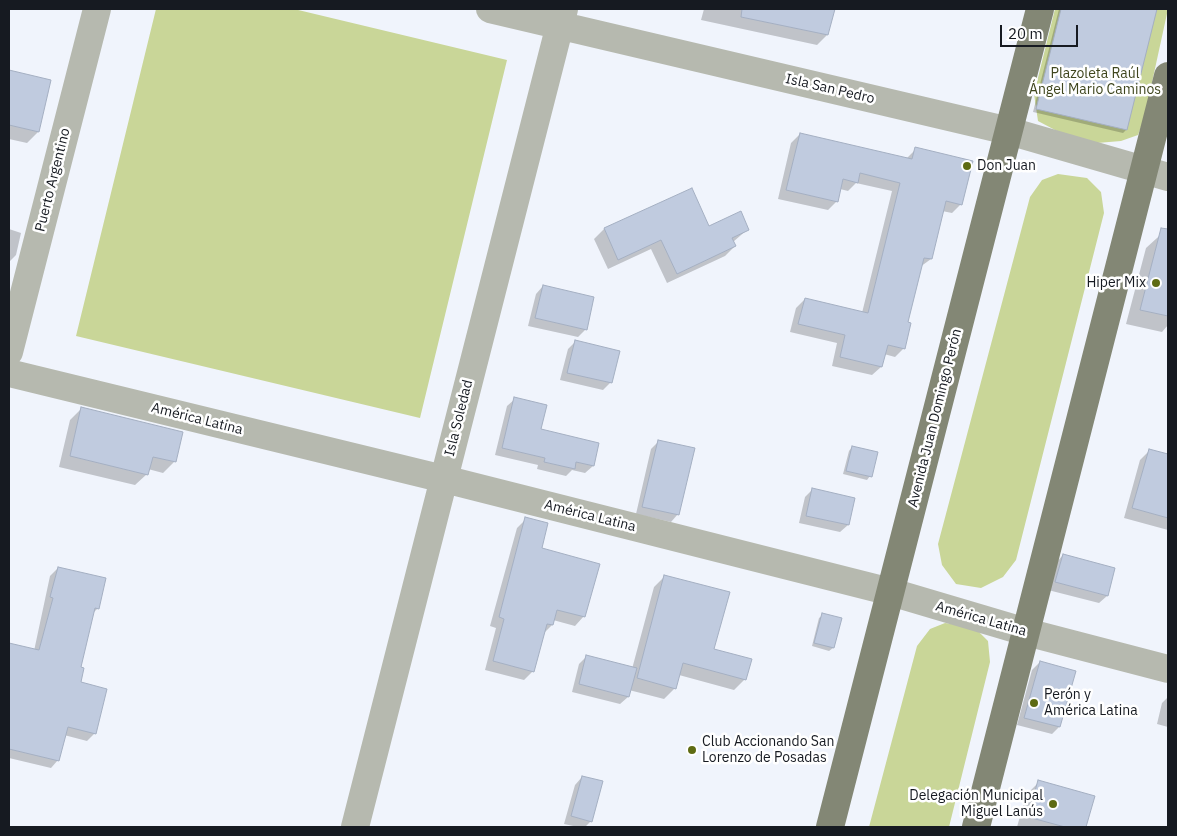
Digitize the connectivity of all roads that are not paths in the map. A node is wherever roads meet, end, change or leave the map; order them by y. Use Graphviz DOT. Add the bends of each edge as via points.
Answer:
graph roads {
  1 [pos="97,9"];
  2 [pos="490,9"];
  3 [pos="1040,9"];
  4 [pos="562,17"];
  5 [pos="1168,76"];
  6 [pos="1008,131"];
  7 [pos="1156,173"];
  8 [pos="9,352"];
  9 [pos="9,374"];
  10 [pos="444,479"];
  11 [pos="891,592"];
  12 [pos="1026,632"];
  13 [pos="1168,669"];
  14 [pos="355,827"];
  15 [pos="830,827"];
  16 [pos="976,827"];
  1 -- 8 [label="street, Puerto Argentino"];
  2 -- 4 [label="street, Isla San Pedro"];
  3 -- 6 [label="main road, Avenida Juan Domingo Perón"];
  4 -- 6 [label="street, Isla San Pedro"];
  4 -- 10 [label="street, Isla Soledad"];
  5 -- 7 [label="main road"];
  6 -- 7 [label="street, Isla San Pedro"];
  6 -- 11 [label="main road, Avenida Juan Domingo Perón"];
  7 -- 12 [label="main road"];
  9 -- 10 [label="street, América Latina"];
  10 -- 11 [label="street, América Latina"];
  10 -- 14 [label="street, Isla Soledad"];
  11 -- 12 [label="street, América Latina"];
  11 -- 15 [label="main road, Avenida Juan Domingo Perón"];
  12 -- 13 [label="street, América Latina"];
  12 -- 16 [label="main road"];
}
